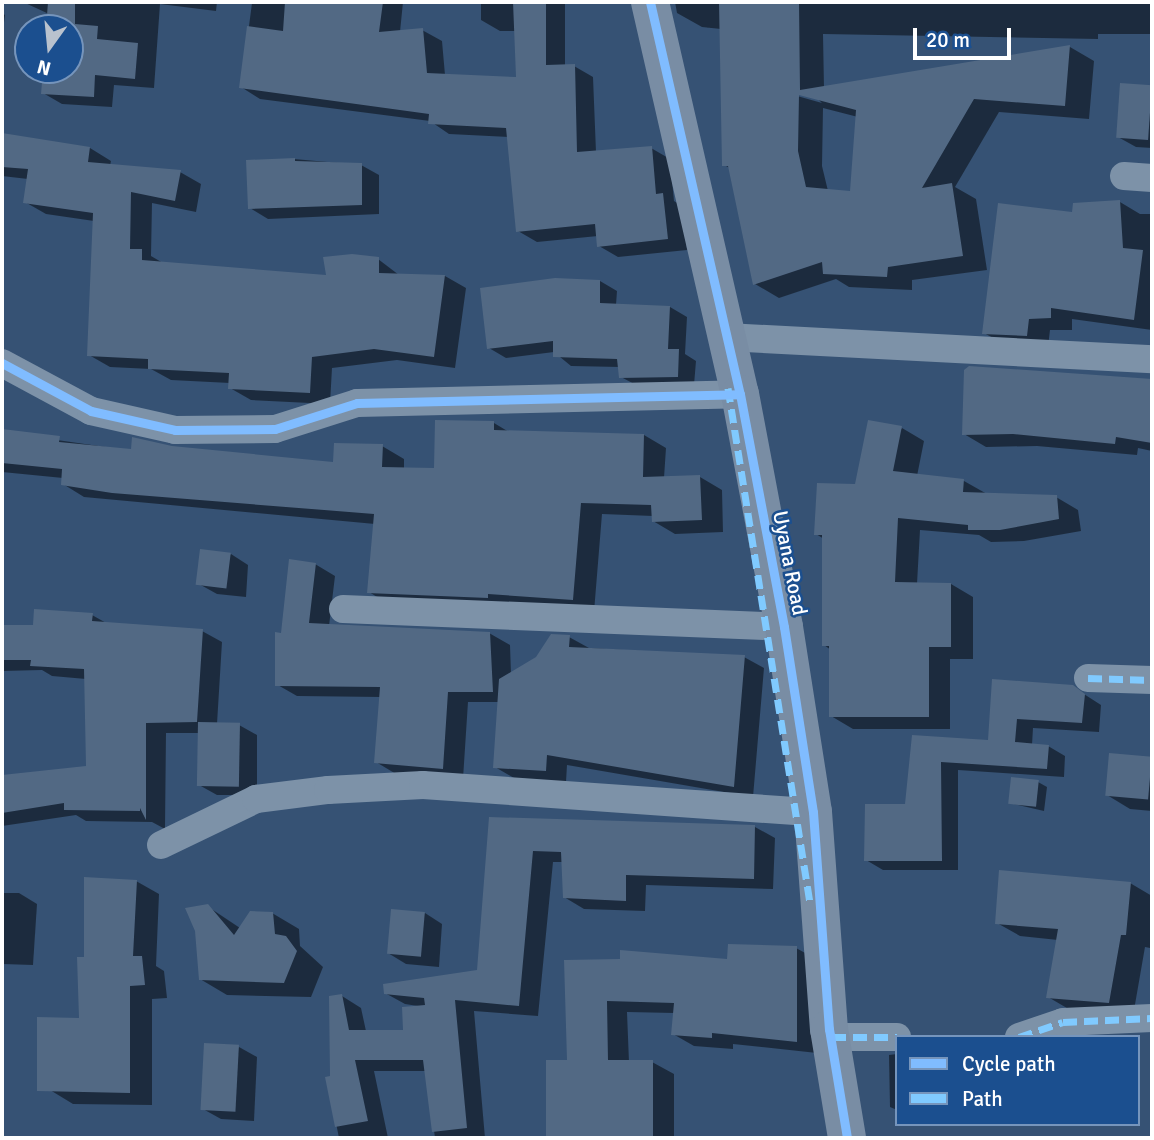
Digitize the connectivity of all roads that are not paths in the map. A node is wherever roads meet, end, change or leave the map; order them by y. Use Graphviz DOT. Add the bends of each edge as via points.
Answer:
graph roads {
  1 [pos="650,2"];
  2 [pos="1124,176"];
  3 [pos="1152,178"];
  4 [pos="726,337"];
  5 [pos="1152,359"];
  6 [pos="2,363"];
  7 [pos="740,394"];
  8 [pos="343,609"];
  9 [pos="784,627"];
  10 [pos="1088,678"];
  11 [pos="1152,680"];
  12 [pos="813,812"];
  13 [pos="161,845"];
  14 [pos="1152,1018"];
  15 [pos="829,1029"];
  16 [pos="1025,1035"];
  17 [pos="895,1037"];
  18 [pos="847,1138"];
  1 -- 4 [label="street, Uyana Road"];
  2 -- 3 [label="street"];
  4 -- 5 [label="street"];
  4 -- 7 [label="street, Uyana Road"];
  6 -- 7 [label="street" via="91,411 175,430 275,429 357,402"];
  7 -- 9 [label="street, Uyana Road"];
  8 -- 9 [label="street"];
  9 -- 12 [label="street, Uyana Road"];
  10 -- 11 [label="street"];
  12 -- 13 [label="street" via="423,785 355,788 256,799"];
  12 -- 15 [label="street, Uyana Road"];
  14 -- 16 [label="street" via="1063,1022"];
  15 -- 17 [label="street" via="832,1037"];
  15 -- 18 [label="street, Uyana Road"];
}
